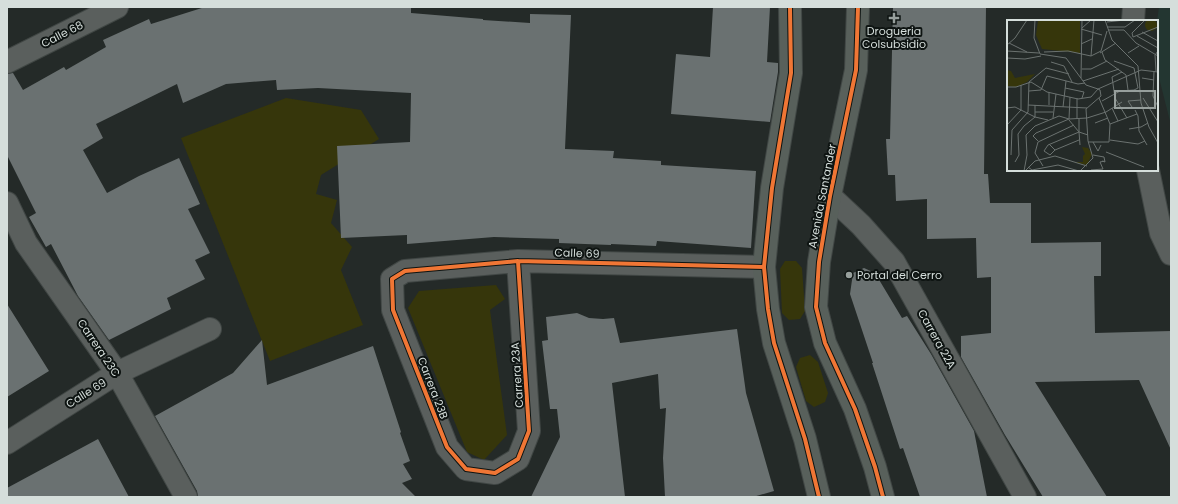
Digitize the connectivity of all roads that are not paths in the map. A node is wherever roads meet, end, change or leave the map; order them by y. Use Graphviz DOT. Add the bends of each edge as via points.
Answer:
graph roads {
  1 [pos="117,7"];
  2 [pos="790,7"];
  3 [pos="858,7"];
  4 [pos="1134,7"];
  5 [pos="1133,20"];
  6 [pos="7,62"];
  7 [pos="1148,171"];
  8 [pos="830,196"];
  9 [pos="7,203"];
  10 [pos="1171,254"];
  11 [pos="518,261"];
  12 [pos="764,267"];
  13 [pos="392,279"];
  14 [pos="210,328"];
  15 [pos="117,374"];
  16 [pos="7,443"];
  17 [pos="495,473"];
  18 [pos="186,497"];
  19 [pos="819,497"];
  20 [pos="883,497"];
  21 [pos="1025,497"];
  1 -- 6 [label="street, Calle 68"];
  2 -- 12 [label="main road" via="791,73 772,188"];
  3 -- 8 [label="main road, Avenida Santander" via="856,70"];
  4 -- 5 [label="street"];
  7 -- 10 [label="street" via="1161,233"];
  8 -- 20 [label="main road, Avenida Santander" via="819,262 816,306 825,342 855,409"];
  8 -- 21 [label="street, Carrera 22A" via="861,225 894,262"];
  9 -- 15 [label="street, Carrera 23C" via="26,243"];
  11 -- 12 [label="street, Calle 69"];
  11 -- 13 [label="street, Calle 69" via="405,271"];
  11 -- 17 [label="street, Carrera 23A" via="529,431 518,459"];
  12 -- 19 [label="main road" via="774,343 805,439"];
  13 -- 17 [label="street, Carrera 23B" via="393,310 447,447 466,469"];
  14 -- 15 [label="street, Calle 69"];
  15 -- 16 [label="street, Calle 69"];
  15 -- 18 [label="street, Carrera 23C"];
}
